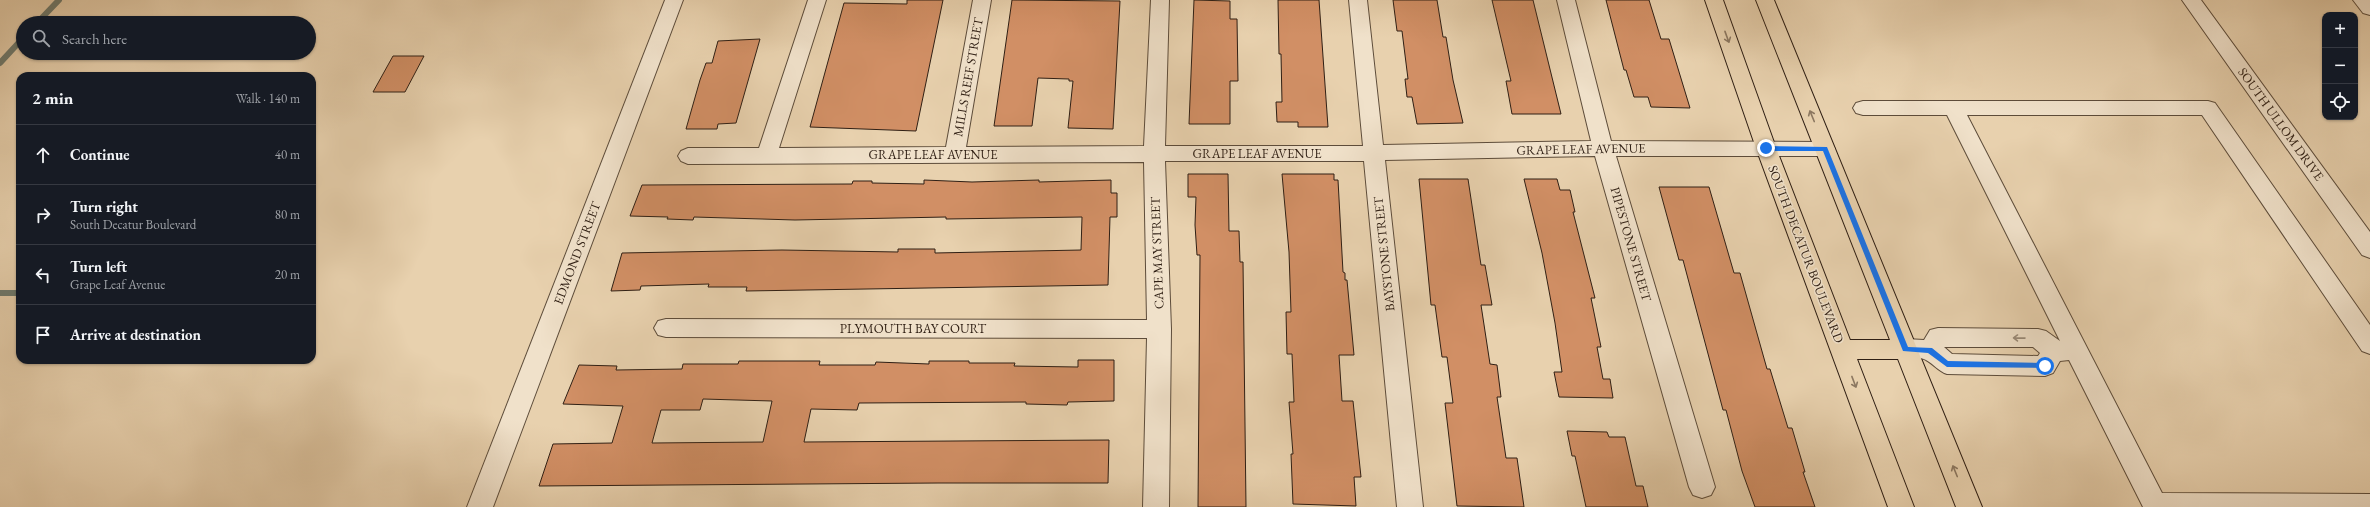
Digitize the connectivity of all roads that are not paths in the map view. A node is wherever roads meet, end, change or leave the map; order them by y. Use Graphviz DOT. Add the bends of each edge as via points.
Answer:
graph roads {
  1 [pos="674,0"];
  2 [pos="817,0"];
  3 [pos="982,0"];
  4 [pos="1160,0"];
  5 [pos="1358,0"];
  6 [pos="1566,0"];
  7 [pos="1714,0"];
  8 [pos="1765,0"];
  9 [pos="2192,0"];
  10 [pos="2362,0"];
  11 [pos="2370,9"];
  12 [pos="1863,108"];
  13 [pos="1953,108"];
  14 [pos="1602,148"];
  15 [pos="1766,148"];
  16 [pos="1825,149"];
  17 [pos="1373,153"];
  18 [pos="767,154"];
  19 [pos="955,154"];
  20 [pos="1154,154"];
  21 [pos="688,156"];
  22 [pos="2370,249"];
  23 [pos="666,328"];
  24 [pos="1159,329"];
  25 [pos="2370,344"];
  26 [pos="1906,349"];
  27 [pos="1842,350"];
  28 [pos="2076,351"];
  29 [pos="1702,487"];
  30 [pos="2370,505"];
  31 [pos="2155,506"];
  32 [pos="2316,506"];
  33 [pos="480,507"];
  34 [pos="1156,507"];
  35 [pos="1410,507"];
  36 [pos="1901,507"];
  37 [pos="1969,507"];
  1 -- 33 [label="street, EDMOND STREET"];
  2 -- 18 [label="street"];
  3 -- 19 [label="street, MILLS REEF STREET"];
  4 -- 20 [label="street, CAPE MAY STREET"];
  5 -- 17 [label="street, BAYSTONE STREET"];
  6 -- 14 [label="street, PIPESTONE STREET"];
  7 -- 15 [label="main road, SOUTH DECATUR BOULEVARD, one-way"];
  16 -- 8 [label="main road, one-way"];
  9 -- 22 [label="street, SOUTH ULLOM DRIVE"];
  10 -- 11 [label="street"];
  12 -- 13 [label="street"];
  13 -- 25 [label="street" via="2208,108"];
  13 -- 28 [label="street"];
  14 -- 15 [label="street, GRAPE LEAF AVENUE"];
  14 -- 17 [label="street, GRAPE LEAF AVENUE"];
  14 -- 29 [label="street, PIPESTONE STREET"];
  15 -- 16 [label="street, GRAPE LEAF AVENUE"];
  15 -- 27 [label="main road, SOUTH DECATUR BOULEVARD"];
  16 -- 26 [label="main road"];
  17 -- 20 [label="street, GRAPE LEAF AVENUE"];
  17 -- 35 [label="street, BAYSTONE STREET"];
  18 -- 19 [label="street, GRAPE LEAF AVENUE"];
  18 -- 21 [label="street, GRAPE LEAF AVENUE"];
  19 -- 20 [label="street, GRAPE LEAF AVENUE"];
  20 -- 24 [label="street, CAPE MAY STREET"];
  23 -- 24 [label="street, PLYMOUTH BAY COURT"];
  24 -- 34 [label="street, CAPE MAY STREET"];
  26 -- 27 [label="main road"];
  26 -- 28 [label="street" via="1930,350 1947,364 2045,366 2053,351"];
  37 -- 26 [label="main road, one-way"];
  27 -- 36 [label="main road, SOUTH DECATUR BOULEVARD, one-way"];
  28 -- 31 [label="street"];
  30 -- 32 [label="street"];
  31 -- 32 [label="street"];
}
